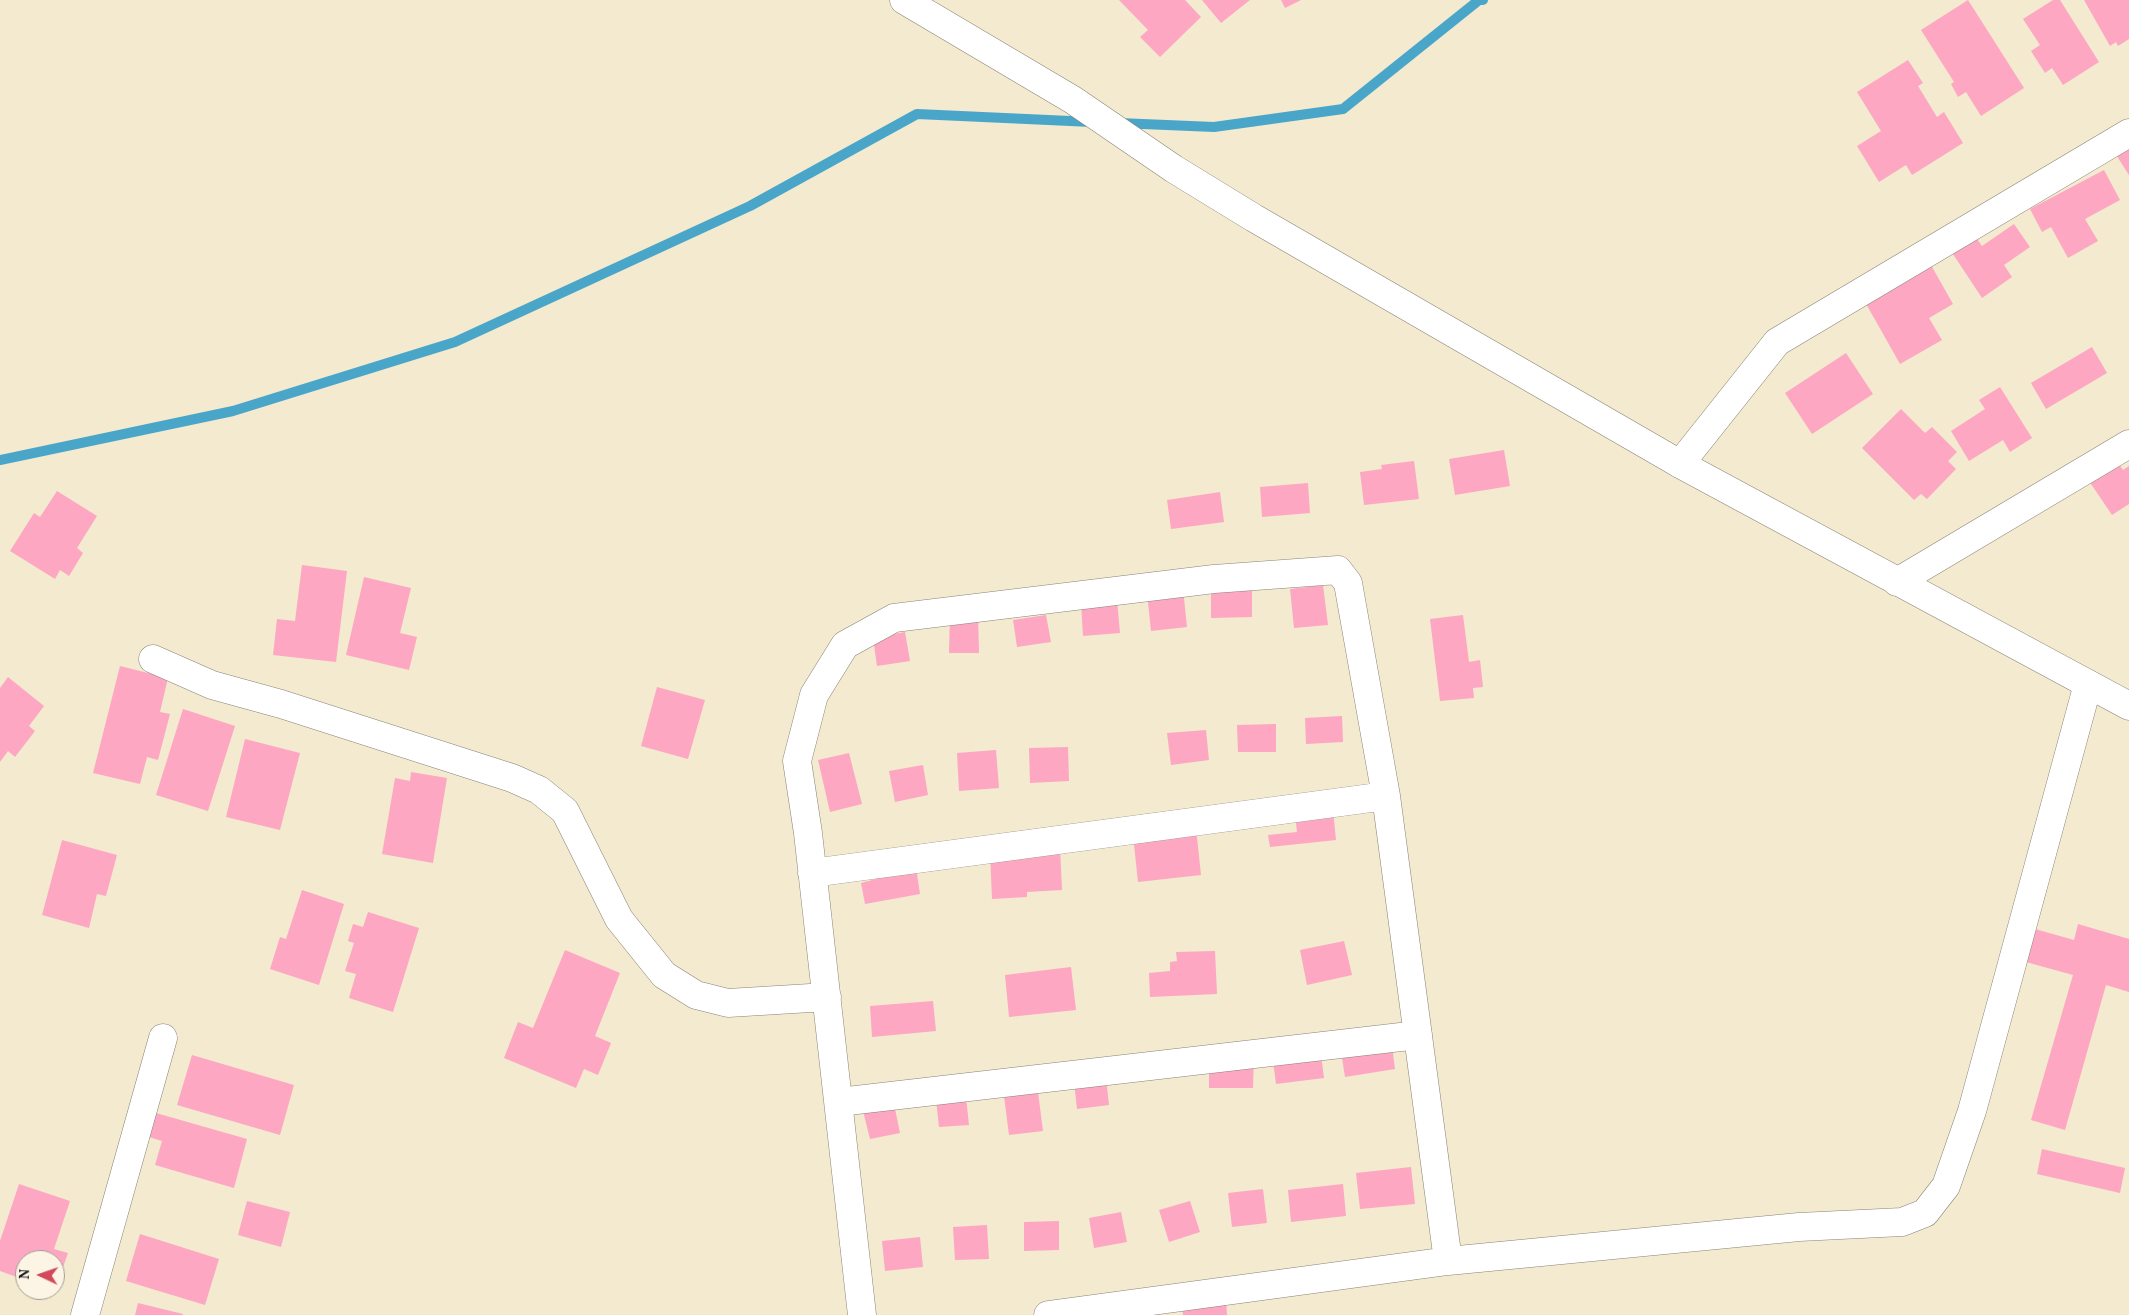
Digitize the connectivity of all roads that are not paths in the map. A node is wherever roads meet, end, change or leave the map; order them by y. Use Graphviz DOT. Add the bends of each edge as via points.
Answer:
graph roads {
  1 [pos="904,0"];
  2 [pos="2129,133"];
  3 [pos="2129,444"];
  4 [pos="1680,464"];
  5 [pos="1897,582"];
  6 [pos="153,659"];
  7 [pos="2088,684"];
  8 [pos="2129,706"];
  9 [pos="1386,796"];
  10 [pos="812,873"];
  11 [pos="827,997"];
  12 [pos="1418,1036"];
  13 [pos="162,1038"];
  14 [pos="839,1102"];
  15 [pos="1448,1261"];
  16 [pos="85,1315"];
  17 [pos="862,1315"];
  18 [pos="1048,1315"];
  1 -- 4 [label="street" via="1073,100 1174,169 1254,218"];
  2 -- 4 [label="street" via="1777,342"];
  3 -- 5 [label="street"];
  4 -- 5 [label="street"];
  5 -- 7 [label="street"];
  6 -- 11 [label="street" via="212,685 512,778 539,790 565,811 618,919 664,976 696,995 728,1003"];
  7 -- 8 [label="street"];
  7 -- 15 [label="street" via="1972,1111 1946,1186 1925,1213 1902,1222 1799,1227"];
  9 -- 10 [label="street"];
  9 -- 10 [label="street" via="1354,607 1348,583 1338,570 1214,579 894,618 844,645 814,695 797,761"];
  9 -- 12 [label="street"];
  10 -- 11 [label="street"];
  11 -- 14 [label="street"];
  12 -- 14 [label="street"];
  12 -- 15 [label="street"];
  13 -- 16 [label="street"];
  14 -- 17 [label="street"];
  15 -- 18 [label="street"];
}
